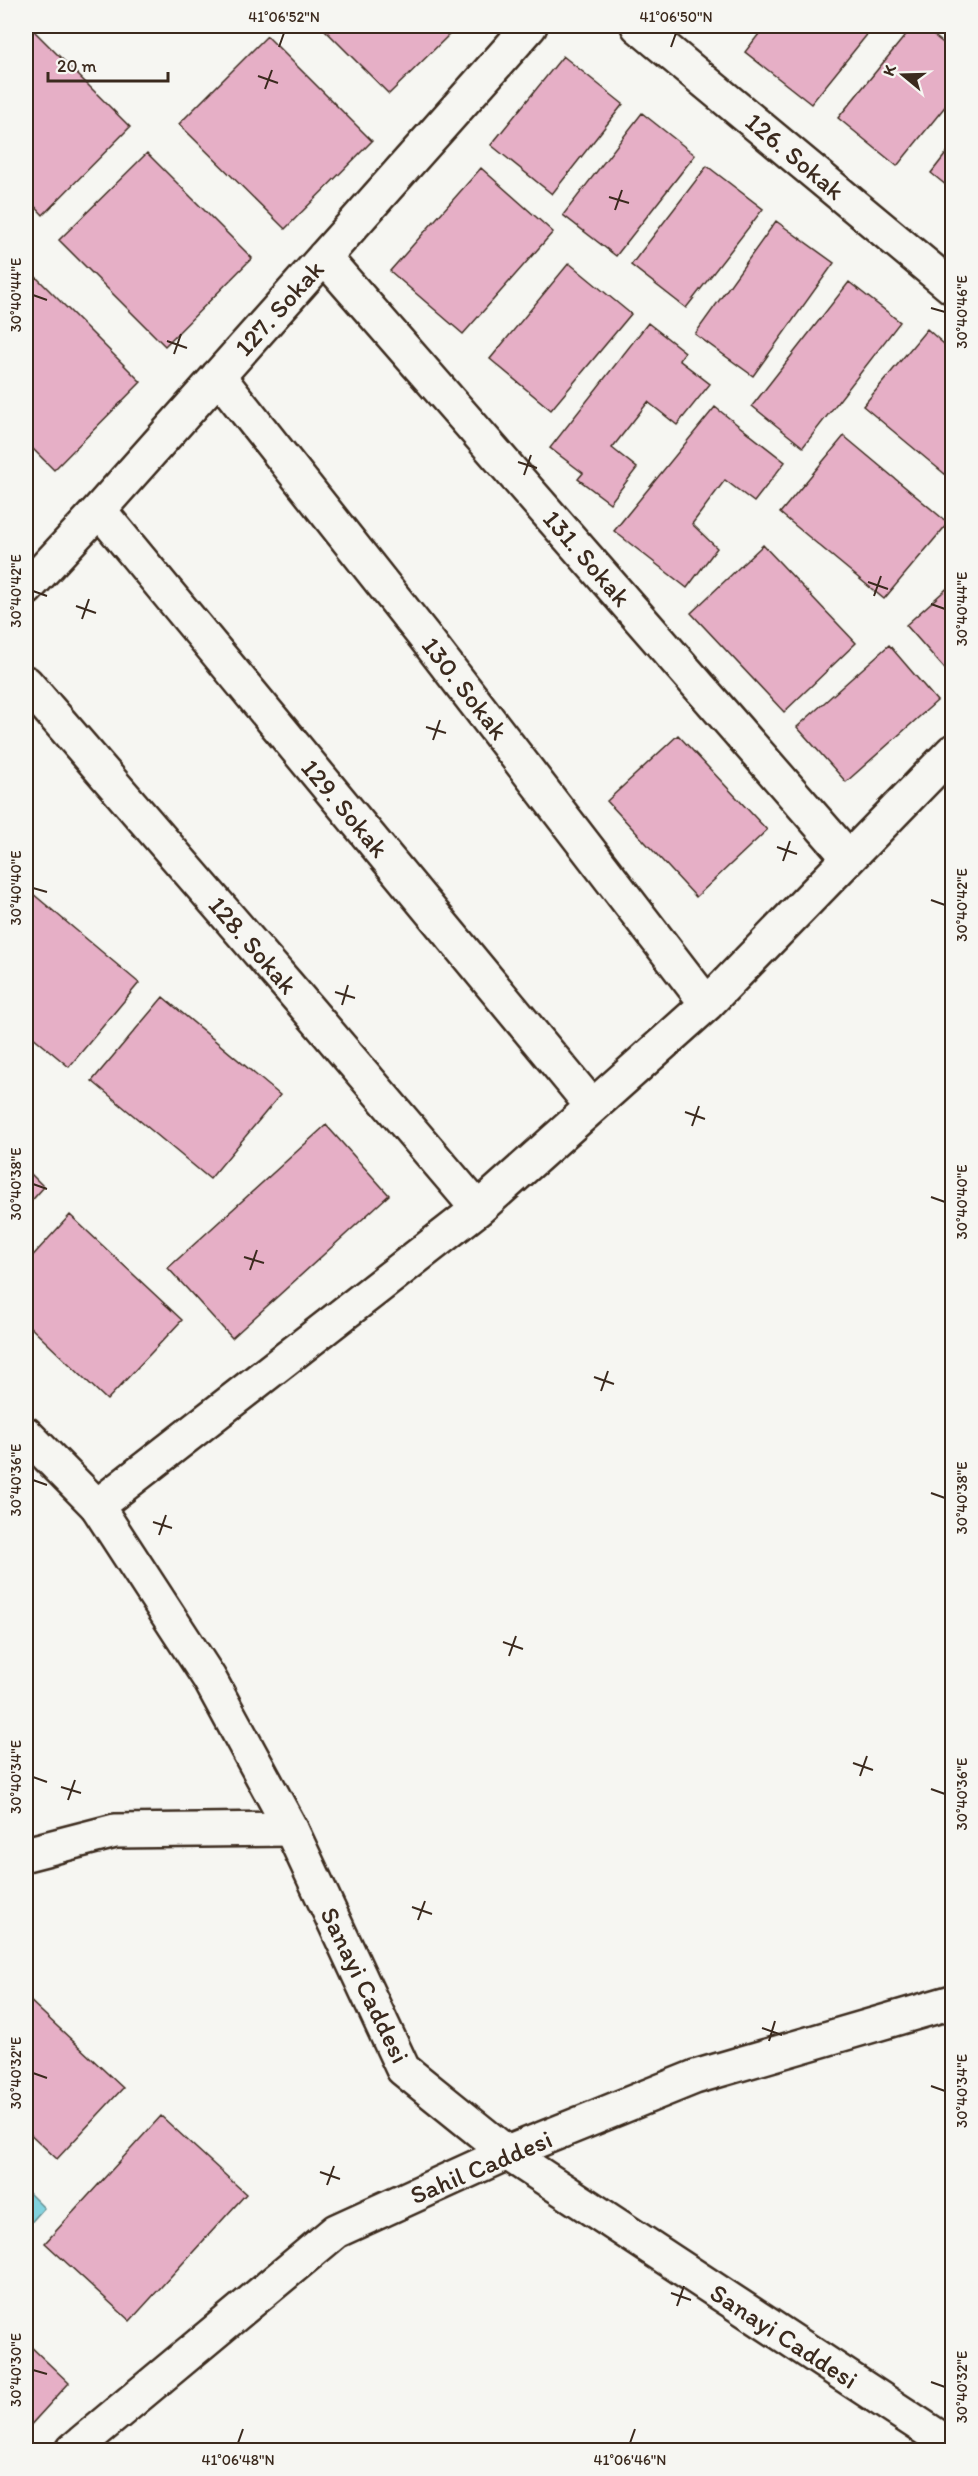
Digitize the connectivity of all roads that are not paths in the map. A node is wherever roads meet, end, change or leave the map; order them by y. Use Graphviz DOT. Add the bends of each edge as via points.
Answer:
graph roads {
  1 [pos="530,26"];
  2 [pos="638,26"];
  3 [pos="324,257"];
  4 [pos="952,287"];
  5 [pos="218,376"];
  6 [pos="99,510"];
  7 [pos="26,589"];
  8 [pos="26,683"];
  9 [pos="952,752"];
  10 [pos="849,858"];
  11 [pos="707,1004"];
  12 [pos="592,1106"];
  13 [pos="478,1209"];
  14 [pos="26,1434"];
  15 [pos="97,1506"];
  16 [pos="291,1829"];
  17 [pos="26,1854"];
  18 [pos="952,2002"];
  19 [pos="507,2153"];
  20 [pos="952,2446"];
  21 [pos="73,2451"];
  1 -- 3 [label="street, 127. Sokak"];
  2 -- 4 [label="street, 126. Sokak"];
  3 -- 5 [label="street, 127. Sokak"];
  3 -- 10 [label="street, 131. Sokak"];
  5 -- 6 [label="street, 127. Sokak"];
  5 -- 11 [label="street, 130. Sokak"];
  6 -- 7 [label="street, 127. Sokak"];
  6 -- 12 [label="street, 129. Sokak"];
  8 -- 13 [label="street, 128. Sokak"];
  9 -- 10 [label="street"];
  10 -- 11 [label="street"];
  11 -- 12 [label="street"];
  12 -- 13 [label="street"];
  13 -- 15 [label="street"];
  14 -- 15 [label="street, Sanayi Caddesi"];
  15 -- 16 [label="street, Sanayi Caddesi" via="209,1678"];
  16 -- 17 [label="street" via="116,1831"];
  16 -- 19 [label="street, Sanayi Caddesi" via="403,2069"];
  18 -- 19 [label="street, Sahil Caddesi" via="695,2077"];
  19 -- 20 [label="street, Sanayi Caddesi"];
  19 -- 21 [label="street, Sahil Caddesi" via="336,2231"];
}
